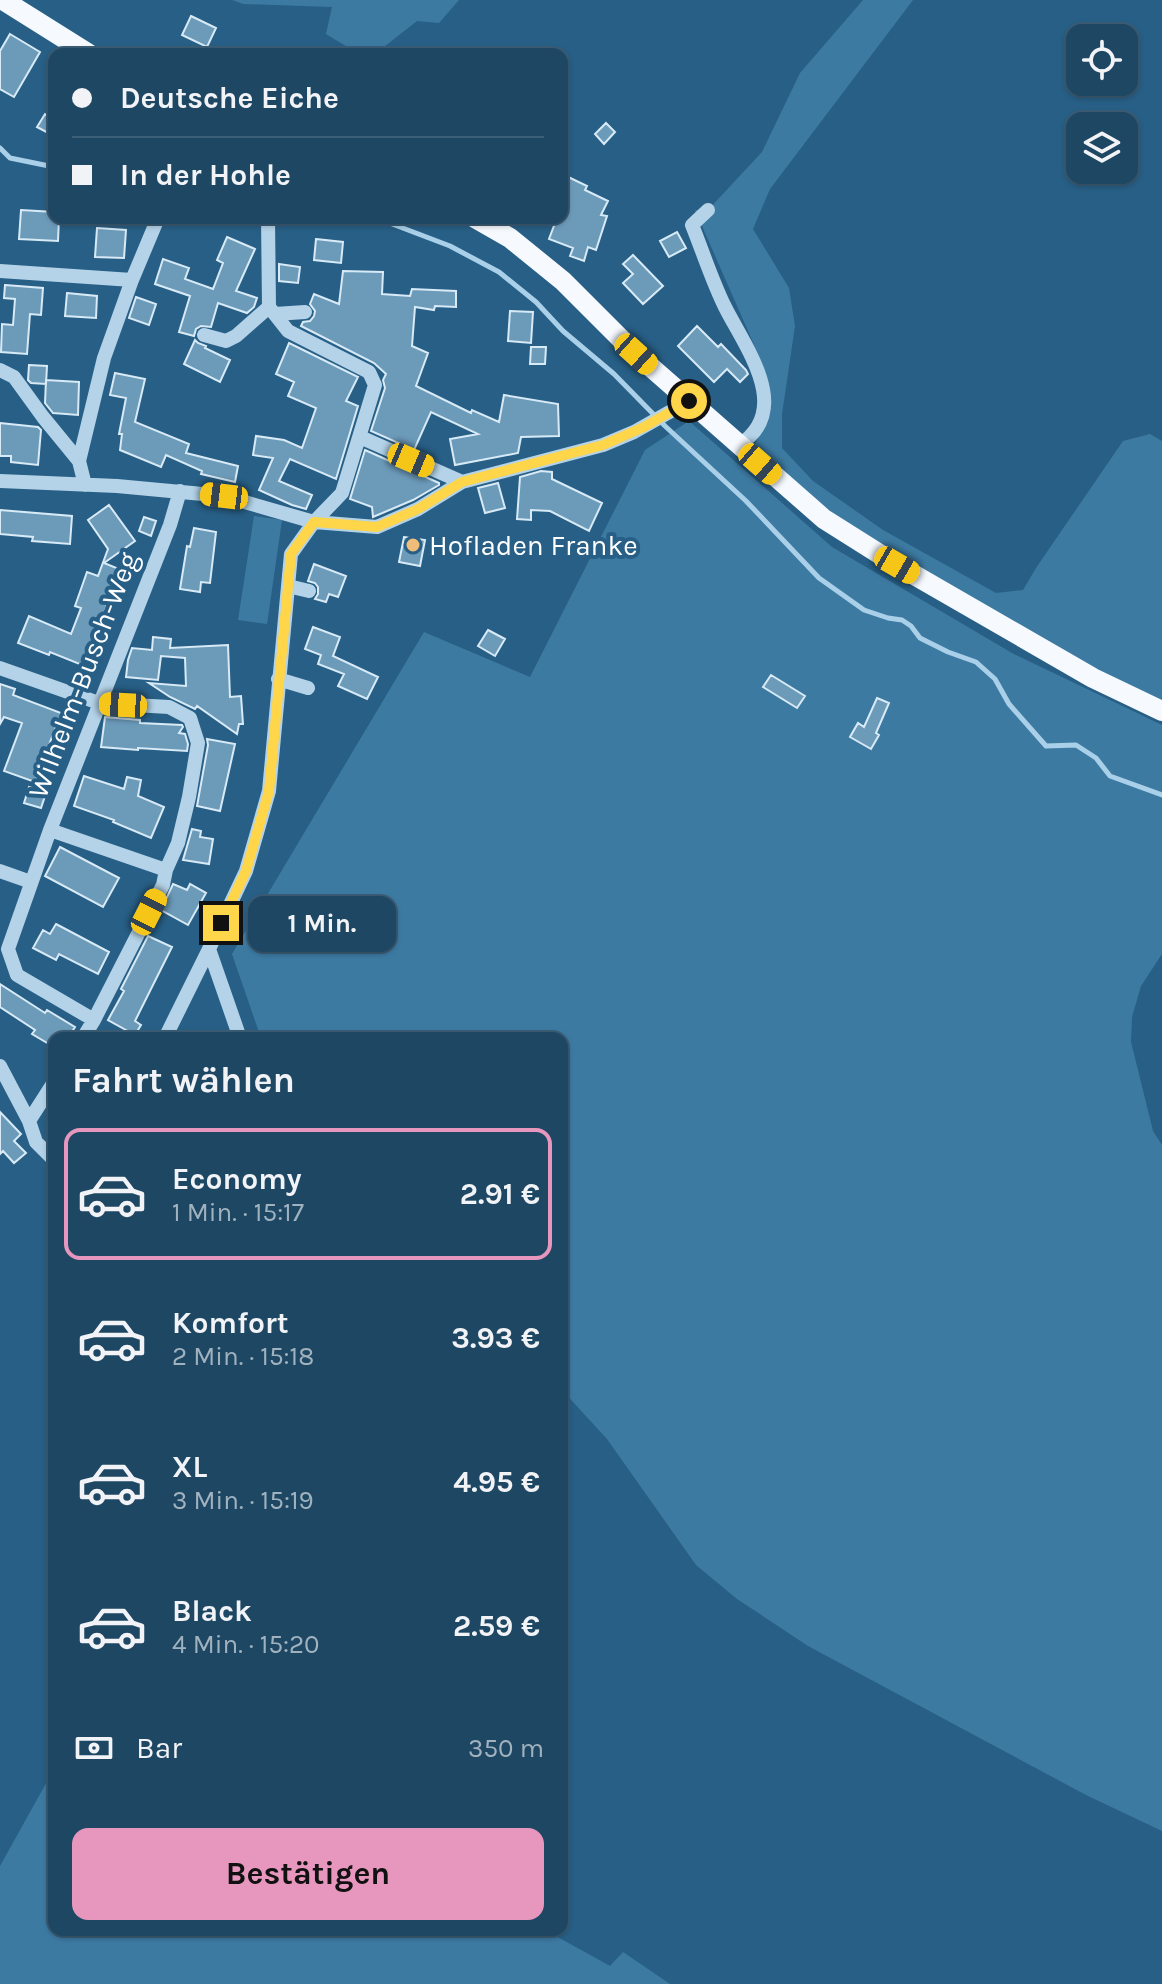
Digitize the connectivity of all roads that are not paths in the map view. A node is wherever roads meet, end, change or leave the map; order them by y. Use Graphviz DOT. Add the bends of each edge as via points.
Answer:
graph roads {
  1 [pos="3,0"];
  2 [pos="79,48"];
  3 [pos="708,210"];
  4 [pos="155,224"];
  5 [pos="268,224"];
  6 [pos="486,224"];
  7 [pos="0,271"];
  8 [pos="132,280"];
  9 [pos="272,311"];
  10 [pos="305,312"];
  11 [pos="204,335"];
  12 [pos="0,370"];
  13 [pos="689,401"];
  14 [pos="360,437"];
  15 [pos="739,445"];
  16 [pos="79,461"];
  17 [pos="0,481"];
  18 [pos="462,482"];
  19 [pos="85,485"];
  20 [pos="180,491"];
  21 [pos="314,522"];
  22 [pos="288,586"];
  23 [pos="309,591"];
  24 [pos="0,668"];
  25 [pos="278,679"];
  26 [pos="308,688"];
  27 [pos="99,703"];
  28 [pos="1162,711"];
  29 [pos="50,830"];
  30 [pos="166,870"];
  31 [pos="0,871"];
  32 [pos="31,882"];
  33 [pos="209,949"];
  34 [pos="94,1020"];
  35 [pos="87,1032"];
  36 [pos="168,1032"];
  37 [pos="238,1032"];
  38 [pos="0,1066"];
  39 [pos="48,1091"];
  40 [pos="29,1121"];
  41 [pos="48,1154"];
  1 -- 2 [label="main road"];
  3 -- 15 [label="street" via="692,225 724,305 751,352 766,402 760,421"];
  4 -- 8 [label="street"];
  5 -- 9 [label="street"];
  6 -- 13 [label="main road" via="563,281"];
  7 -- 8 [label="street"];
  8 -- 16 [label="street" via="104,358"];
  9 -- 10 [label="street"];
  9 -- 11 [label="street" via="226,341"];
  9 -- 14 [label="street" via="288,331 369,372 375,385"];
  12 -- 16 [label="street" via="14,377"];
  13 -- 15 [label="main road"];
  13 -- 18 [label="street" via="592,448"];
  14 -- 18 [label="street"];
  14 -- 21 [label="street" via="342,493"];
  15 -- 28 [label="main road" via="824,519 897,565 1093,678"];
  16 -- 19 [label="street"];
  17 -- 19 [label="street"];
  18 -- 21 [label="street" via="377,527"];
  19 -- 20 [label="street"];
  20 -- 21 [label="street" via="224,496"];
  20 -- 27 [label="street, Wilhelm-Busch-Weg"];
  21 -- 22 [label="street" via="291,554"];
  22 -- 23 [label="street"];
  22 -- 25 [label="street"];
  24 -- 27 [label="street"];
  25 -- 26 [label="street"];
  25 -- 33 [label="street" via="269,791 246,871"];
  27 -- 29 [label="street, Wilhelm-Busch-Weg"];
  27 -- 30 [label="street" via="169,707 190,718 198,743 178,843"];
  29 -- 30 [label="street"];
  29 -- 32 [label="street, Wilhelm-Busch-Weg"];
  30 -- 34 [label="street"];
  31 -- 32 [label="street"];
  32 -- 34 [label="street, Wilhelm-Busch-Weg" via="8,949 17,975"];
  33 -- 36 [label="street"];
  33 -- 37 [label="street"];
  34 -- 35 [label="street"];
  38 -- 40 [label="street"];
  39 -- 40 [label="street"];
  40 -- 41 [label="street" via="36,1142"];
}
